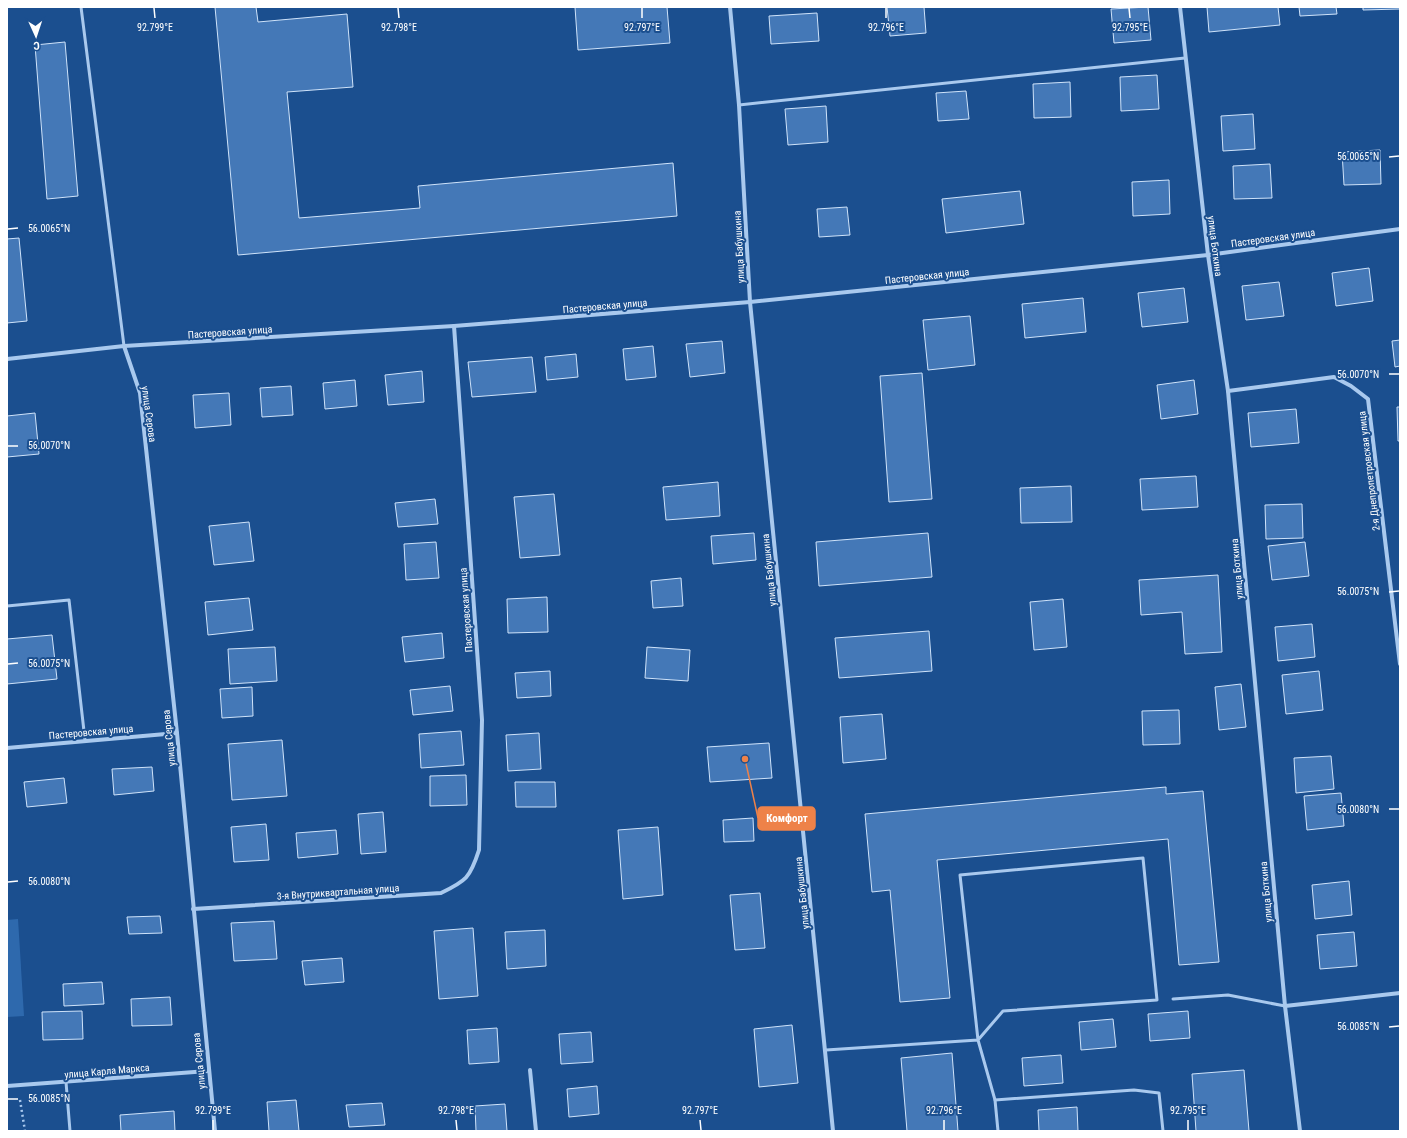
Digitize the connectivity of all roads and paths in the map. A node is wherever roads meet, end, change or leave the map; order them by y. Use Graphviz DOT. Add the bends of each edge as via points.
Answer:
graph roads {
  1 [pos="81,7"];
  2 [pos="730,7"];
  3 [pos="1180,7"];
  4 [pos="1185,58"];
  5 [pos="739,105"];
  6 [pos="1400,229"];
  7 [pos="1208,255"];
  8 [pos="750,302"];
  9 [pos="454,326"];
  10 [pos="124,346"];
  11 [pos="7,359"];
  12 [pos="1228,391"];
  13 [pos="7,606"];
  14 [pos="1400,664"];
  15 [pos="177,733"];
  16 [pos="85,740"];
  17 [pos="7,748"];
  18 [pos="474,868"];
  19 [pos="193,909"];
  20 [pos="1400,993"];
  21 [pos="1173,999"];
  22 [pos="1285,1006"];
  23 [pos="978,1040"];
  24 [pos="826,1050"];
  25 [pos="530,1070"];
  26 [pos="208,1071"];
  27 [pos="66,1082"];
  28 [pos="7,1086"];
  29 [pos="19,1086"];
  30 [pos="995,1100"];
  31 [pos="24,1131"];
  32 [pos="70,1131"];
  33 [pos="215,1131"];
  34 [pos="536,1131"];
  35 [pos="833,1131"];
  36 [pos="998,1131"];
  37 [pos="1163,1131"];
  38 [pos="1300,1131"];
  1 -- 10 [label="lane"];
  2 -- 5 [label="street, улица Бабушкина"];
  3 -- 4 [label="street, улица Боткина"];
  4 -- 5 [label="lane"];
  4 -- 7 [label="street, улица Боткина"];
  5 -- 8 [label="street, улица Бабушкина"];
  6 -- 7 [label="street, Пастеровская улица"];
  7 -- 8 [label="street, Пастеровская улица"];
  7 -- 12 [label="street, улица Боткина"];
  8 -- 9 [label="street, Пастеровская улица"];
  8 -- 24 [label="street, улица Бабушкина"];
  9 -- 10 [label="street, Пастеровская улица"];
  9 -- 18 [label="street, Пастеровская улица" via="482,720 479,850"];
  10 -- 11 [label="street, Пастеровская улица"];
  10 -- 15 [label="street, улица Серова" via="140,392"];
  12 -- 14 [label="street, 2-я Днепропетровская улица" via="1334,377 1368,399"];
  12 -- 22 [label="street, улица Боткина"];
  13 -- 16 [label="lane" via="69,600"];
  15 -- 16 [label="street, Пастеровская улица"];
  15 -- 19 [label="street, улица Серова"];
  16 -- 17 [label="street, Пастеровская улица"];
  18 -- 19 [label="street, 3-я Внутриквартальная улица" via="464,882 441,893"];
  19 -- 26 [label="street, улица Серова"];
  20 -- 22 [label="street"];
  21 -- 22 [label="lane" via="1228,995"];
  22 -- 38 [label="street, улица Боткина"];
  23 -- 23 [label="lane" via="960,875 1143,858 1157,1000 1003,1011"];
  23 -- 24 [label="lane"];
  23 -- 30 [label="lane"];
  24 -- 35 [label="street, улица Бабушкина"];
  25 -- 34 [label="street"];
  26 -- 27 [label="street, улица Карла Маркса"];
  26 -- 33 [label="street, улица Серова"];
  27 -- 29 [label="street, улица Карла Маркса"];
  27 -- 32 [label="lane"];
  28 -- 29 [label="street, улица Карла Маркса"];
  29 -- 31 [label="path"];
  30 -- 36 [label="lane"];
  30 -- 37 [label="lane" via="1134,1090 1158,1093"];
}
